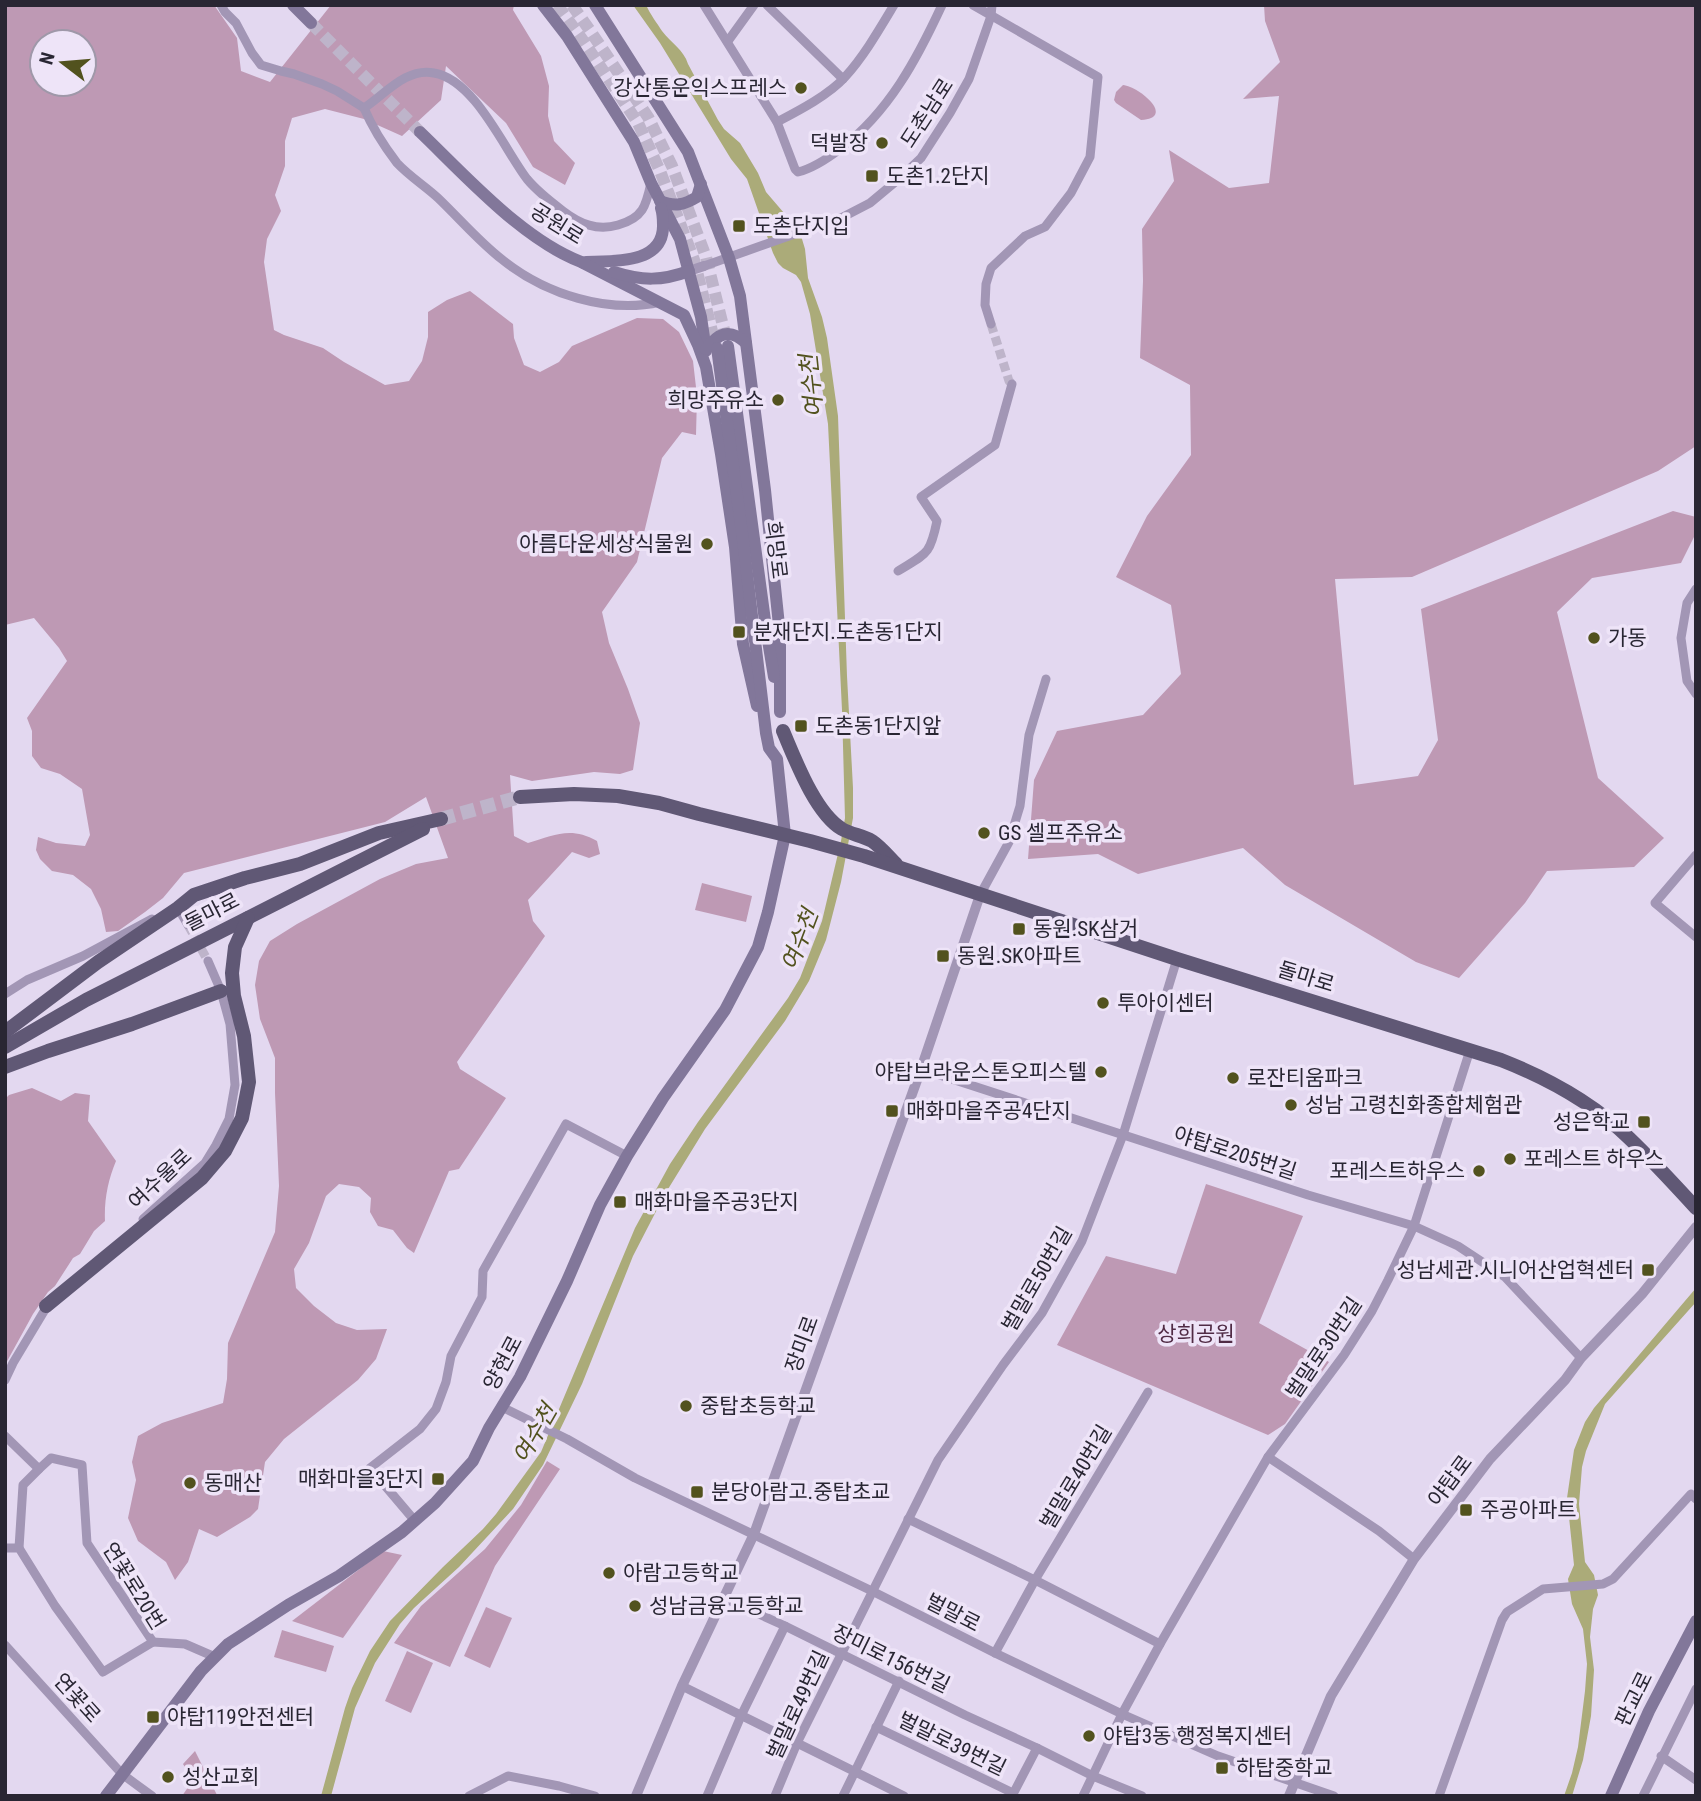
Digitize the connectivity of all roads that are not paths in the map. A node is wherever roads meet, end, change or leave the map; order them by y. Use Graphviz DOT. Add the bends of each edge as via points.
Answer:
graph roads {
  1 [pos="221,5"];
  2 [pos="293,5"];
  3 [pos="543,5"];
  4 [pos="594,5"];
  5 [pos="704,5"];
  6 [pos="754,5"];
  7 [pos="767,5"];
  8 [pos="942,5"];
  9 [pos="973,5"];
  10 [pos="893,6"];
  11 [pos="991,10"];
  12 [pos="311,23"];
  13 [pos="728,41"];
  14 [pos="843,79"];
  15 [pos="364,108"];
  16 [pos="777,122"];
  17 [pos="419,132"];
  18 [pos="651,183"];
  19 [pos="701,184"];
  20 [pos="660,201"];
  21 [pos="729,258"];
  22 [pos="583,263"];
  23 [pos="704,266"];
  24 [pos="689,271"];
  25 [pos="661,302"];
  26 [pos="991,324"];
  27 [pos="746,342"];
  28 [pos="717,348"];
  29 [pos="1012,384"];
  30 [pos="714,410"];
  31 [pos="898,571"];
  32 [pos="1696,589"];
  33 [pos="1046,679"];
  34 [pos="1696,694"];
  35 [pos="780,712"];
  36 [pos="783,731"];
  37 [pos="766,733"];
  38 [pos="777,759"];
  39 [pos="520,797"];
  40 [pos="785,835"];
  41 [pos="1696,855"];
  42 [pos="900,868"];
  43 [pos="980,895"];
  44 [pos="178,908"];
  45 [pos="248,918"];
  46 [pos="188,925"];
  47 [pos="1696,937"];
  48 [pos="1177,958"];
  49 [pos="208,961"];
  50 [pos="221,991"];
  51 [pos="5,994"];
  52 [pos="5,1031"];
  53 [pos="5,1047"];
  54 [pos="1470,1050"];
  55 [pos="5,1067"];
  56 [pos="921,1069"];
  57 [pos="1123,1135"];
  58 [pos="627,1156"];
  59 [pos="1696,1208"];
  60 [pos="1414,1226"];
  61 [pos="1696,1227"];
  62 [pos="46,1306"];
  63 [pos="1581,1358"];
  64 [pos="5,1380"];
  65 [pos="1148,1392"];
  66 [pos="502,1407"];
  67 [pos="5,1436"];
  68 [pos="1268,1457"];
  69 [pos="39,1469"];
  70 [pos="1696,1499"];
  71 [pos="908,1520"];
  72 [pos="415,1521"];
  73 [pos="754,1534"];
  74 [pos="5,1548"];
  75 [pos="19,1548"];
  76 [pos="1414,1559"];
  77 [pos="1035,1580"];
  78 [pos="872,1591"];
  79 [pos="724,1598"];
  80 [pos="1696,1621"];
  81 [pos="785,1626"];
  82 [pos="153,1642"];
  83 [pos="1160,1644"];
  84 [pos="5,1645"];
  85 [pos="841,1653"];
  86 [pos="995,1653"];
  87 [pos="215,1657"];
  88 [pos="899,1681"];
  89 [pos="682,1686"];
  90 [pos="1696,1689"];
  91 [pos="1122,1714"];
  92 [pos="741,1716"];
  93 [pos="876,1727"];
  94 [pos="797,1743"];
  95 [pos="1037,1748"];
  96 [pos="1661,1756"];
  97 [pos="854,1771"];
  98 [pos="122,1774"];
  99 [pos="1093,1776"];
  100 [pos="1696,1780"];
  101 [pos="1296,1782"];
  102 [pos="1013,1795"];
  103 [pos="106,1796"];
  104 [pos="152,1796"];
  105 [pos="469,1796"];
  106 [pos="595,1796"];
  107 [pos="636,1796"];
  108 [pos="707,1796"];
  109 [pos="775,1796"];
  110 [pos="843,1796"];
  111 [pos="904,1796"];
  112 [pos="1083,1796"];
  113 [pos="1142,1796"];
  114 [pos="1289,1796"];
  115 [pos="1334,1796"];
  116 [pos="1439,1796"];
  117 [pos="1611,1796"];
  118 [pos="1643,1796"];
  1 -- 15 [label="street" via="261,65 322,84"];
  2 -- 12 [label="main road"];
  3 -- 18 [label="main road" via="634,142"];
  4 -- 19 [label="main road" via="688,152"];
  5 -- 13 [label="street"];
  6 -- 13 [label="street"];
  7 -- 14 [label="street"];
  8 -- 16 [label="street" via="898,88 860,133 821,163 798,172"];
  9 -- 11 [label="street"];
  10 -- 14 [label="street"];
  11 -- 21 [label="street, 도촌남로" via="969,79 920,158 870,203"];
  11 -- 26 [label="street" via="1098,77 1090,156 1071,193 1045,227 1025,236 991,268 985,305"];
  13 -- 16 [label="street"];
  14 -- 16 [label="street"];
  15 -- 18 [label="street" via="405,77 433,72 445,77 473,98 530,182 585,225 602,228 628,222 646,206"];
  15 -- 25 [label="street" via="398,163 505,262 569,295 613,306"];
  17 -- 22 [label="main road, 공원로" via="510,217 551,247"];
  18 -- 20 [label="main road"];
  18 -- 22 [label="main road" via="663,213 659,246 642,257"];
  19 -- 20 [label="main road" via="697,197 688,203"];
  19 -- 21 [label="main road"];
  20 -- 24 [label="main road" via="680,239"];
  21 -- 23 [label="street"];
  21 -- 27 [label="main road"];
  22 -- 24 [label="main road, 공원로" via="646,280"];
  22 -- 25 [label="main road"];
  23 -- 24 [label="street, 공원로"];
  24 -- 28 [label="main road" via="701,317"];
  25 -- 30 [label="main road" via="684,315 689,325 706,367"];
  27 -- 28 [label="main road" via="728,333 714,340"];
  27 -- 35 [label="main road" via="780,635"];
  28 -- 30 [label="main road"];
  28 -- 35 [label="main road, 희망로"];
  28 -- 37 [label="main road, 희망로"];
  29 -- 31 [label="street" via="995,445 921,497 937,521 933,537 927,553"];
  30 -- 37 [label="main road" via="735,547 743,644"];
  32 -- 34 [label="street" via="1687,603 1681,638 1687,681"];
  33 -- 43 [label="street" via="1029,735 1020,806 1009,842"];
  35 -- 36 [label="main road, 희망로"];
  36 -- 38 [label="main road, 희망로"];
  36 -- 42 [label="main road" via="811,791 835,824 873,842"];
  37 -- 38 [label="main road, 희망로"];
  38 -- 40 [label="main road, 희망로"];
  39 -- 40 [label="main road" via="618,796"];
  40 -- 42 [label="main road, 돌마로"];
  40 -- 58 [label="main road, 양현로" via="758,947 725,1010"];
  41 -- 47 [label="street" via="1656,903"];
  42 -- 43 [label="main road, 돌마로"];
  43 -- 48 [label="main road, 돌마로"];
  43 -- 56 [label="street, 장미로"];
  44 -- 45 [label="main road, 돌마로" via="194,895 300,864 379,833 441,819"];
  44 -- 46 [label="street"];
  44 -- 51 [label="street"];
  44 -- 52 [label="main road"];
  45 -- 53 [label="main road, 돌마로" via="86,1000"];
  45 -- 62 [label="main road" via="235,947 232,973 249,1082 242,1118 225,1151 202,1178"];
  48 -- 54 [label="main road, 돌마로"];
  48 -- 57 [label="street, 벌말로50번길"];
  49 -- 50 [label="street, 여수울로"];
  50 -- 55 [label="main road"];
  50 -- 62 [label="street, 여수울로" via="230,1024 235,1085 229,1119 216,1145 205,1163"];
  54 -- 59 [label="main road, 돌마로" via="1524,1069 1590,1107 1628,1137"];
  54 -- 60 [label="street, 벌말로30번길"];
  56 -- 57 [label="street, 야탑로205번길"];
  56 -- 73 [label="street, 장미로"];
  57 -- 60 [label="street, 야탑로205번길"];
  57 -- 71 [label="street, 벌말로50번길" via="1082,1241 1062,1277 938,1460"];
  58 -- 66 [label="main road, 양현로"];
  58 -- 72 [label="street" via="566,1125 483,1271 482,1297 451,1356 436,1409 420,1429 370,1468"];
  60 -- 63 [label="street, 야탑로205번길" via="1458,1246 1505,1278"];
  60 -- 68 [label="street, 벌말로30번길" via="1344,1355"];
  61 -- 63 [label="street, 야탑로" via="1643,1294"];
  62 -- 64 [label="street, 여수울로"];
  63 -- 76 [label="street, 야탑로" via="1490,1459"];
  65 -- 77 [label="street, 벌말로40번길"];
  66 -- 72 [label="main road, 양현로" via="473,1461"];
  66 -- 73 [label="street, 벌말로" via="635,1478"];
  67 -- 69 [label="street"];
  68 -- 76 [label="street"];
  68 -- 83 [label="street, 벌말로30번길"];
  69 -- 75 [label="street" via="23,1485"];
  69 -- 82 [label="street, 연꽃로20번" via="51,1458 82,1465 87,1543"];
  70 -- 116 [label="street" via="1691,1494 1613,1579 1603,1584 1543,1589 1507,1612"];
  71 -- 77 [label="street"];
  71 -- 78 [label="street, 벌말로50번길"];
  72 -- 87 [label="main road, 양현로" via="339,1576 246,1630"];
  73 -- 78 [label="street, 벌말로"];
  73 -- 79 [label="street, 장미로"];
  74 -- 75 [label="street"];
  75 -- 82 [label="street, 연꽃로20번" via="103,1672"];
  76 -- 101 [label="street, 야탑로" via="1331,1696"];
  77 -- 83 [label="street"];
  77 -- 86 [label="street, 벌말로40번길"];
  78 -- 85 [label="street, 벌말로49번길"];
  78 -- 86 [label="street, 벌말로"];
  79 -- 81 [label="street, 장미로156번길"];
  79 -- 89 [label="street, 장미로"];
  80 -- 117 [label="main road, 판교로"];
  81 -- 85 [label="street, 장미로156번길"];
  81 -- 92 [label="street"];
  82 -- 87 [label="street" via="186,1644"];
  83 -- 91 [label="street, 벌말로30번길"];
  84 -- 98 [label="street, 연꽃로"];
  85 -- 88 [label="street, 장미로156번길"];
  85 -- 94 [label="street, 벌말로49번길"];
  86 -- 91 [label="street, 벌말로"];
  87 -- 98 [label="main road, 양현로"];
  88 -- 93 [label="street"];
  88 -- 95 [label="street, 장미로156번길"];
  89 -- 92 [label="street"];
  89 -- 107 [label="street, 장미로"];
  90 -- 96 [label="street"];
  91 -- 99 [label="street, 벌말로30번길"];
  91 -- 101 [label="street, 벌말로" via="1218,1756"];
  92 -- 94 [label="street"];
  92 -- 108 [label="street"];
  93 -- 97 [label="street"];
  93 -- 102 [label="street, 벌말로39번길"];
  94 -- 97 [label="street"];
  94 -- 109 [label="street, 벌말로49번길"];
  95 -- 99 [label="street, 장미로156번길"];
  95 -- 102 [label="street"];
  96 -- 100 [label="street"];
  96 -- 118 [label="street"];
  97 -- 110 [label="street"];
  97 -- 111 [label="street"];
  98 -- 103 [label="main road, 양현로"];
  98 -- 104 [label="street, 연꽃로"];
  99 -- 112 [label="street, 벌말로30번길"];
  99 -- 113 [label="street, 장미로156번길"];
  101 -- 114 [label="street, 야탑로"];
  101 -- 115 [label="street, 벌말로"];
  105 -- 106 [label="street" via="508,1776"];
}
